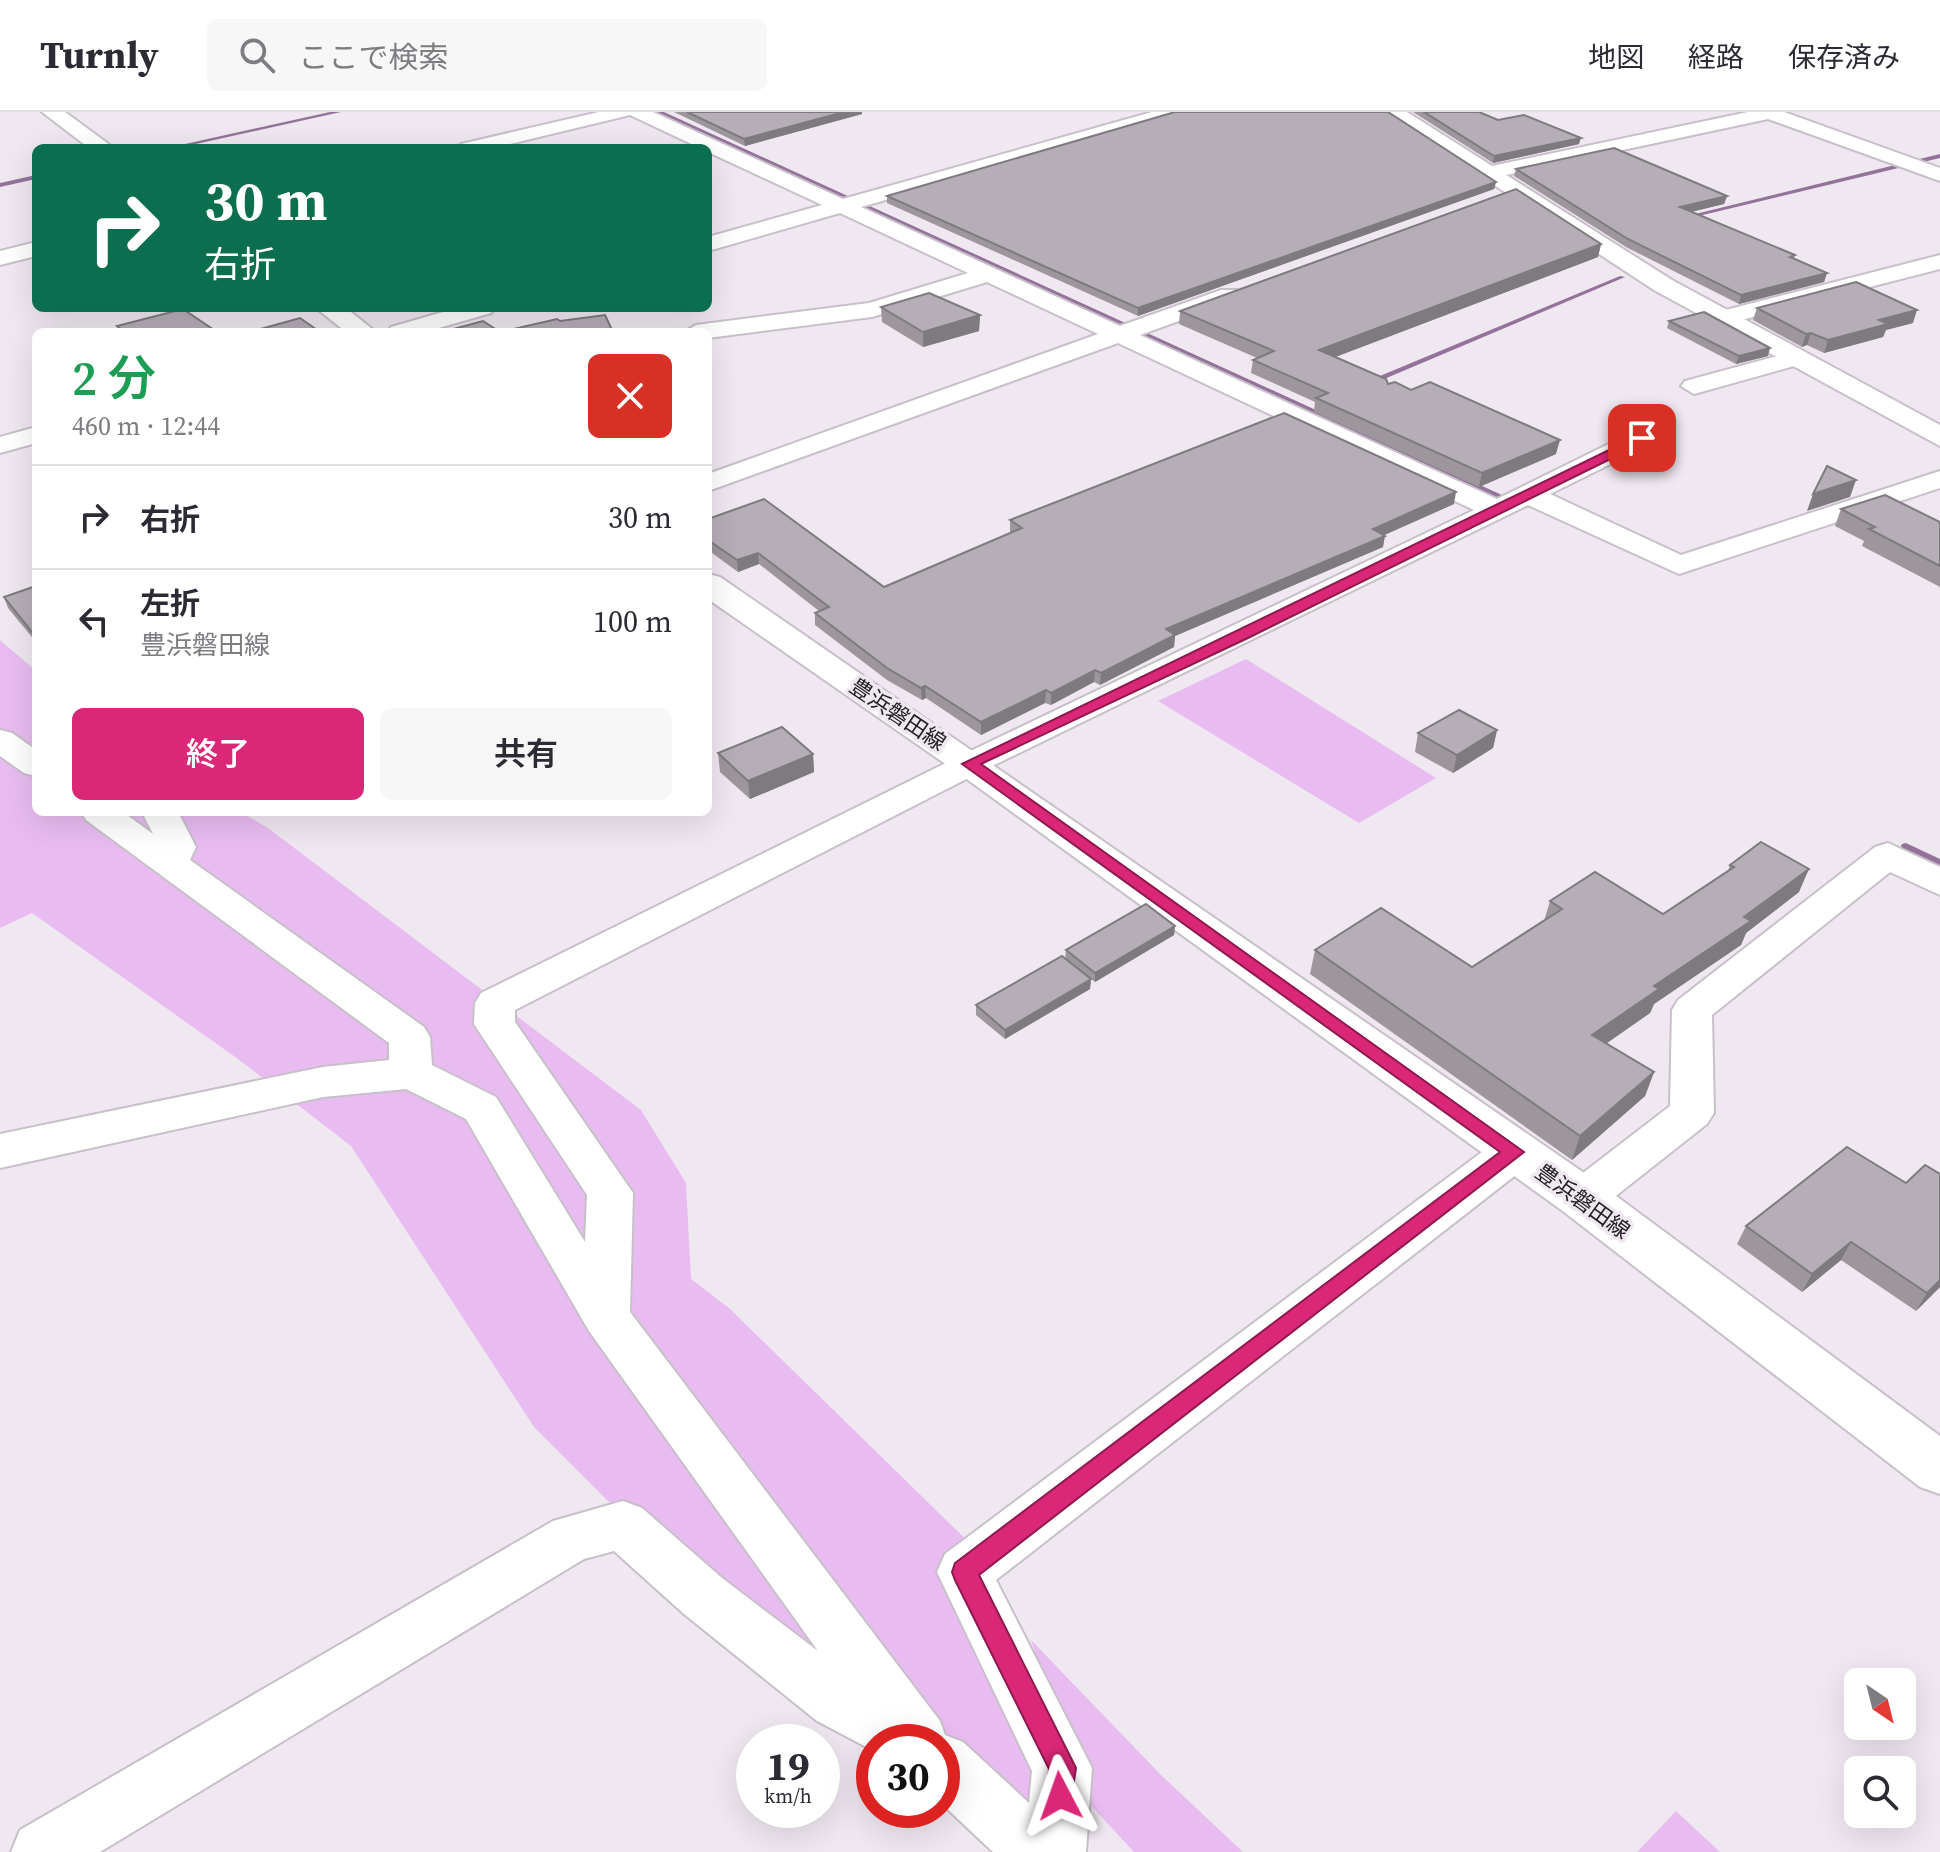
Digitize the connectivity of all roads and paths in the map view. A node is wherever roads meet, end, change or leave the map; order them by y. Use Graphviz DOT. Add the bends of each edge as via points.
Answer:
graph roads {
  1 [pos="54,112"];
  2 [pos="623,112"];
  3 [pos="638,112"];
  4 [pos="1173,112"];
  5 [pos="1393,112"];
  6 [pos="1770,112"];
  7 [pos="98,144"];
  8 [pos="485,144"];
  9 [pos="708,144"];
  10 [pos="712,146"];
  11 [pos="1487,173"];
  12 [pos="1940,175"];
  13 [pos="1515,191"];
  14 [pos="1488,201"];
  15 [pos="843,206"];
  16 [pos="712,243"];
  17 [pos="32,250"];
  18 [pos="0,258"];
  19 [pos="1940,262"];
  20 [pos="990,274"];
  21 [pos="1257,285"];
  22 [pos="712,308"];
  23 [pos="335,312"];
  24 [pos="469,312"];
  25 [pos="1722,318"];
  26 [pos="747,326"];
  27 [pos="357,328"];
  28 [pos="413,328"];
  29 [pos="712,330"];
  30 [pos="1121,335"];
  31 [pos="1796,358"];
  32 [pos="1694,386"];
  33 [pos="32,436"];
  34 [pos="1940,437"];
  35 [pos="1642,438"];
  36 [pos="0,445"];
  37 [pos="1940,479"];
  38 [pos="712,482"];
  39 [pos="1513,501"];
  40 [pos="712,587"];
  41 [pos="0,740"];
  42 [pos="32,763"];
  43 [pos="970,764"];
  44 [pos="104,816"];
  45 [pos="162,816"];
  46 [pos="170,864"];
  47 [pos="1940,883"];
  48 [pos="411,1073"];
  49 [pos="0,1151"];
  50 [pos="1514,1152"];
  51 [pos="1582,1198"];
  52 [pos="606,1317"];
  53 [pos="1940,1469"];
  54 [pos="883,1724"];
  55 [pos="906,1724"];
  56 [pos="960,1780"];
  57 [pos="42,1852"];
  58 [pos="1037,1852"];
  59 [pos="1055,1852"];
  1 -- 7 [label="main road"];
  2 -- 8 [label="street"];
  3 -- 9 [label="street"];
  4 -- 15 [label="street"];
  5 -- 11 [label="main road"];
  6 -- 11 [label="street"];
  6 -- 12 [label="street"];
  10 -- 15 [label="street"];
  11 -- 13 [label="main road"];
  13 -- 14 [label="street"];
  13 -- 25 [label="main road"];
  15 -- 16 [label="street"];
  15 -- 20 [label="street"];
  17 -- 18 [label="street"];
  19 -- 25 [label="street"];
  20 -- 26 [label="street" via="872,310"];
  20 -- 30 [label="street"];
  21 -- 30 [label="street"];
  22 -- 26 [label="street"];
  23 -- 27 [label="main road"];
  24 -- 28 [label="street"];
  25 -- 31 [label="main road"];
  26 -- 29 [label="street"];
  30 -- 38 [label="street"];
  30 -- 39 [label="street"];
  31 -- 32 [label="street"];
  31 -- 34 [label="main road"];
  33 -- 36 [label="street"];
  35 -- 39 [label="street"];
  37 -- 39 [label="street" via="1679,565"];
  39 -- 43 [label="street"];
  40 -- 43 [label="main road, 豊浜磐田線"];
  41 -- 42 [label="street"];
  43 -- 50 [label="main road, 豊浜磐田線"];
  43 -- 52 [label="street" via="495,1003 495,1024 610,1193"];
  44 -- 46 [label="street"];
  45 -- 46 [label="street" via="178,847"];
  46 -- 48 [label="street" via="409,1037"];
  47 -- 51 [label="street" via="1888,855 1692,1010 1692,1113"];
  48 -- 49 [label="street" via="323,1082"];
  48 -- 52 [label="street" via="481,1108"];
  50 -- 51 [label="main road, 豊浜磐田線"];
  50 -- 59 [label="street" via="964,1572 1062,1768"];
  51 -- 53 [label="main road, 豊浜磐田線"];
  52 -- 55 [label="street"];
  54 -- 57 [label="street" via="837,1701 703,1596 623,1525 572,1538"];
  56 -- 58 [label="street"];
}
